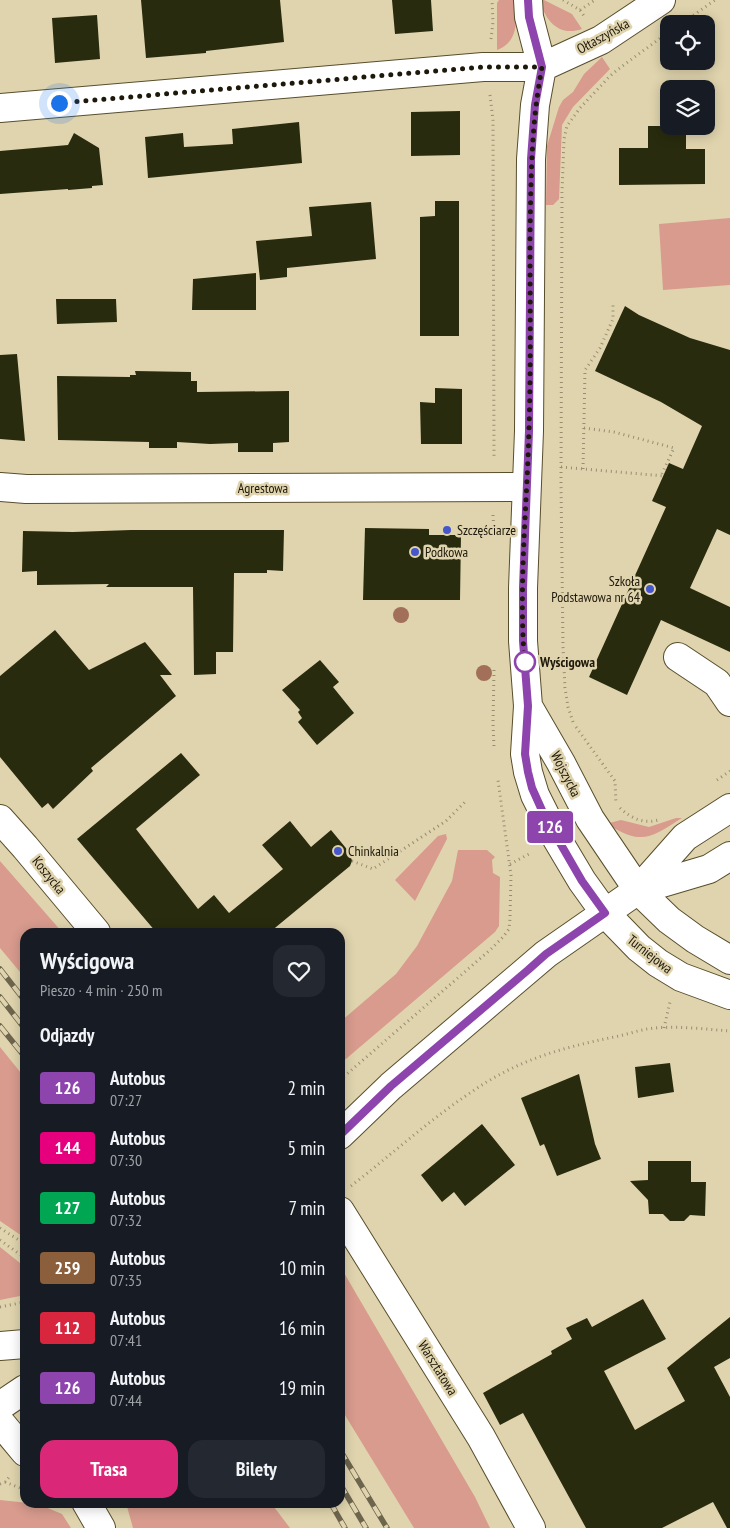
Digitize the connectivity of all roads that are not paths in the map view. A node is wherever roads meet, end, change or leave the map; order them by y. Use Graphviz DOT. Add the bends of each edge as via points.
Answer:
graph roads {
  1 [pos="528,0"];
  2 [pos="661,0"];
  3 [pos="542,67"];
  4 [pos="0,108"];
  5 [pos="0,487"];
  6 [pos="526,487"];
  7 [pos="678,657"];
  8 [pos="730,702"];
  9 [pos="528,706"];
  10 [pos="730,808"];
  11 [pos="0,819"];
  12 [pos="730,856"];
  13 [pos="638,890"];
  14 [pos="605,913"];
  15 [pos="93,928"];
  16 [pos="730,960"];
  17 [pos="730,995"];
  18 [pos="345,1130"];
  19 [pos="345,1202"];
  20 [pos="20,1344"];
  21 [pos="0,1346"];
  22 [pos="20,1392"];
  23 [pos="0,1406"];
  24 [pos="0,1422"];
  25 [pos="20,1446"];
  26 [pos="89,1508"];
  27 [pos="101,1528"];
  28 [pos="531,1528"];
  1 -- 3 [label="street, Wojszycka"];
  2 -- 3 [label="street, Ołtaszyńska" via="601,40"];
  3 -- 4 [label="street" via="487,55"];
  3 -- 6 [label="street, Wojszycka" via="531,159"];
  5 -- 6 [label="street, Agrestowa" via="26,490"];
  6 -- 9 [label="street, Wojszycka" via="523,641"];
  7 -- 8 [label="street" via="717,683"];
  9 -- 13 [label="street, Wojszycka" via="590,819"];
  9 -- 14 [label="street, Wojszycka" via="525,754 535,795 582,881"];
  10 -- 13 [label="street" via="685,837"];
  11 -- 15 [label="street, Koszycka"];
  12 -- 13 [label="street" via="709,870"];
  13 -- 14 [label="street"];
  13 -- 16 [label="street" via="670,920"];
  14 -- 17 [label="street, Turniejowa" via="658,963 681,977"];
  14 -- 18 [label="street" via="546,954 391,1086"];
  19 -- 28 [label="street, Warsztatowa"];
  20 -- 21 [label="street"];
  22 -- 23 [label="street"];
  24 -- 25 [label="street"];
  26 -- 27 [label="street"];
}
